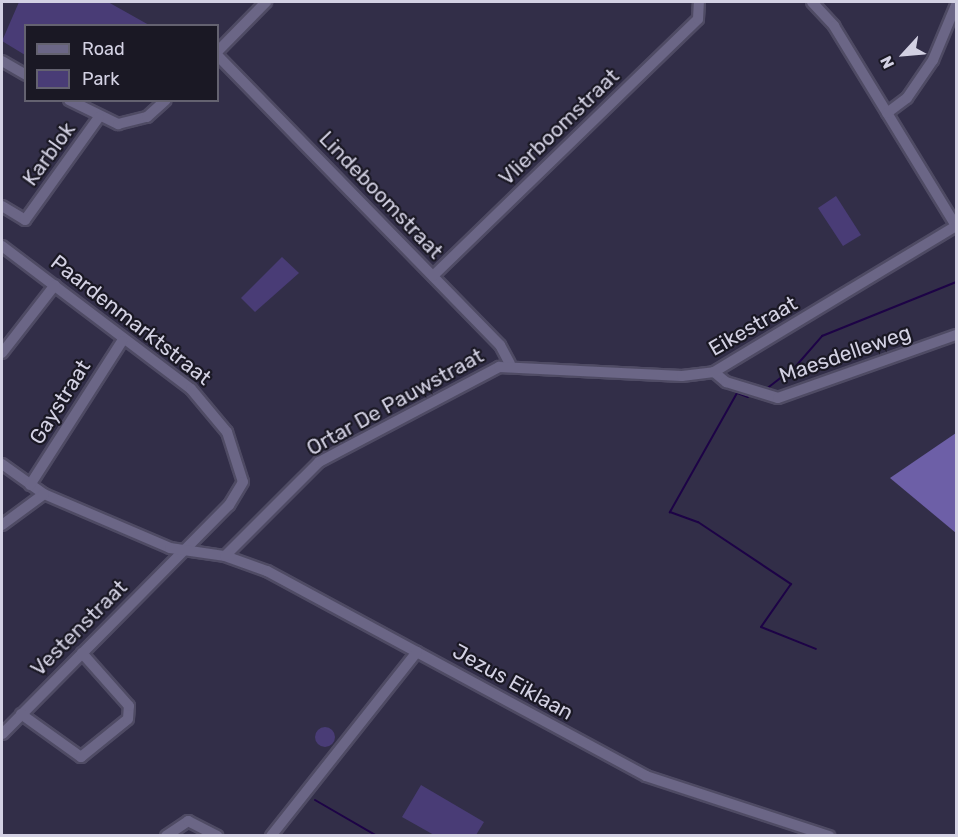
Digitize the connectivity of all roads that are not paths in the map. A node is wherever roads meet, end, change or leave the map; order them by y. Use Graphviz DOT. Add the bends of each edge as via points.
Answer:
graph roads {
  1 [pos="266,2"];
  2 [pos="699,2"];
  3 [pos="812,2"];
  4 [pos="957,5"];
  5 [pos="219,50"];
  6 [pos="219,57"];
  7 [pos="2,61"];
  8 [pos="24,74"];
  9 [pos="73,102"];
  10 [pos="163,102"];
  11 [pos="886,113"];
  12 [pos="99,117"];
  13 [pos="2,206"];
  14 [pos="956,226"];
  15 [pos="2,246"];
  16 [pos="433,276"];
  17 [pos="55,285"];
  18 [pos="957,334"];
  19 [pos="122,340"];
  20 [pos="2,353"];
  21 [pos="510,364"];
  22 [pos="714,372"];
  23 [pos="2,464"];
  24 [pos="30,485"];
  25 [pos="44,494"];
  26 [pos="2,525"];
  27 [pos="184,550"];
  28 [pos="225,556"];
  29 [pos="82,652"];
  30 [pos="417,652"];
  31 [pos="21,714"];
  32 [pos="2,734"];
  33 [pos="165,836"];
  34 [pos="217,836"];
  35 [pos="271,836"];
  36 [pos="829,836"];
  1 -- 5 [label="street"];
  2 -- 16 [label="street, Vlierboomstraat" via="698,19"];
  3 -- 11 [label="street" via="834,26"];
  4 -- 11 [label="street" via="933,60 907,98"];
  6 -- 16 [label="street, Lindeboomstraat"];
  7 -- 8 [label="street"];
  9 -- 12 [label="street"];
  10 -- 12 [label="street" via="137,122 118,124"];
  11 -- 14 [label="street"];
  12 -- 13 [label="street, Karblok" via="25,220"];
  14 -- 22 [label="street, Eikestraat"];
  15 -- 17 [label="street, Paardenmarktstraat"];
  16 -- 21 [label="street, Lindeboomstraat" via="500,345"];
  17 -- 19 [label="street, Paardenmarktstraat"];
  17 -- 20 [label="street"];
  18 -- 22 [label="street, Maesdelleweg" via="778,398 726,382"];
  19 -- 24 [label="street, Gaystraat"];
  19 -- 27 [label="street, Paardenmarktstraat" via="190,389 214,414 239,454 240,491"];
  21 -- 22 [label="street, Eikestraat" via="682,376"];
  21 -- 28 [label="street, Ortar De Pauwstraat" via="441,394 319,462"];
  23 -- 24 [label="street, Jezus Eiklaan"];
  24 -- 25 [label="street, Jezus Eiklaan"];
  25 -- 26 [label="street"];
  25 -- 27 [label="street, Jezus Eiklaan"];
  27 -- 28 [label="street, Jezus Eiklaan"];
  27 -- 29 [label="street, Vestenstraat"];
  28 -- 30 [label="street, Jezus Eiklaan" via="267,571"];
  29 -- 31 [label="street, Vestenstraat"];
  29 -- 31 [label="street" via="129,705 128,719 81,757"];
  30 -- 35 [label="street"];
  30 -- 36 [label="street, Jezus Eiklaan" via="646,776"];
  31 -- 32 [label="street, Vestenstraat"];
  33 -- 34 [label="street" via="188,821"];
}
